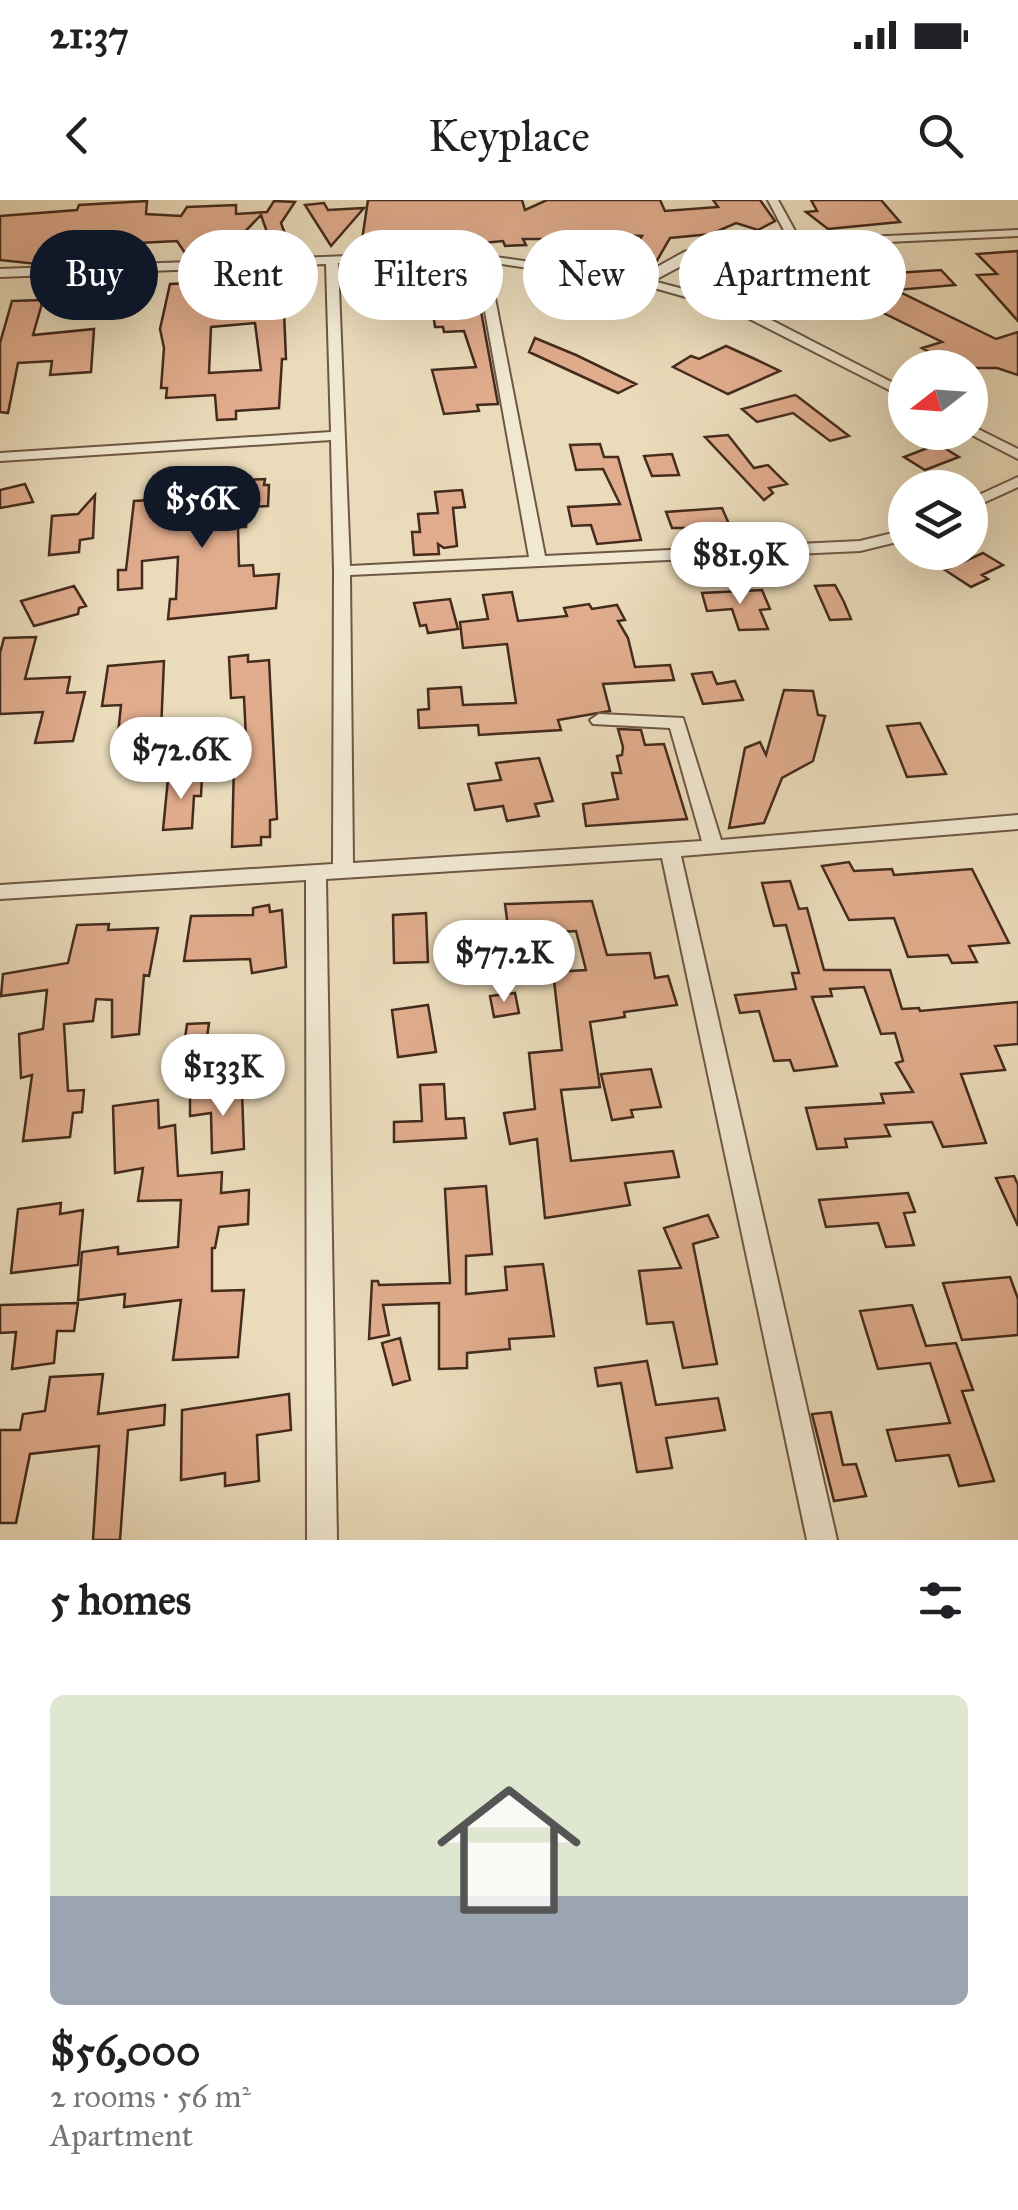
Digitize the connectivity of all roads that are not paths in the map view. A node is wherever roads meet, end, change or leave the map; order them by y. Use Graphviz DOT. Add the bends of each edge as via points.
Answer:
graph roads {
  1 [pos="773,200"];
  2 [pos="790,230"];
  3 [pos="1018,233"];
  4 [pos="906,237"];
  5 [pos="679,256"];
  6 [pos="332,258"];
  7 [pos="338,258"];
  8 [pos="0,273"];
  9 [pos="659,273"];
  10 [pos="659,286"];
  11 [pos="493,320"];
  12 [pos="888,385"];
  13 [pos="335,436"];
  14 [pos="988,439"];
  15 [pos="1018,455"];
  16 [pos="0,456"];
  17 [pos="1018,481"];
  18 [pos="988,496"];
  19 [pos="888,539"];
  20 [pos="538,561"];
  21 [pos="342,571"];
  22 [pos="599,720"];
  23 [pos="1018,822"];
  24 [pos="714,848"];
  25 [pos="670,850"];
  26 [pos="343,872"];
  27 [pos="316,873"];
  28 [pos="0,892"];
  29 [pos="322,1540"];
  30 [pos="822,1540"];
  1 -- 2 [label="street"];
  3 -- 4 [label="street"];
  5 -- 9 [label="street"];
  6 -- 7 [label="street"];
  6 -- 8 [label="street"];
  6 -- 13 [label="street"];
  10 -- 12 [label="street" via="736,307"];
  11 -- 20 [label="street"];
  13 -- 16 [label="street"];
  13 -- 21 [label="street"];
  14 -- 15 [label="street"];
  17 -- 18 [label="street"];
  19 -- 20 [label="street" via="860,546"];
  20 -- 21 [label="street"];
  21 -- 26 [label="street"];
  22 -- 24 [label="street" via="678,722"];
  23 -- 24 [label="street"];
  24 -- 25 [label="street"];
  25 -- 26 [label="street"];
  25 -- 30 [label="street"];
  26 -- 27 [label="street"];
  27 -- 28 [label="street"];
  27 -- 29 [label="street"];
}
